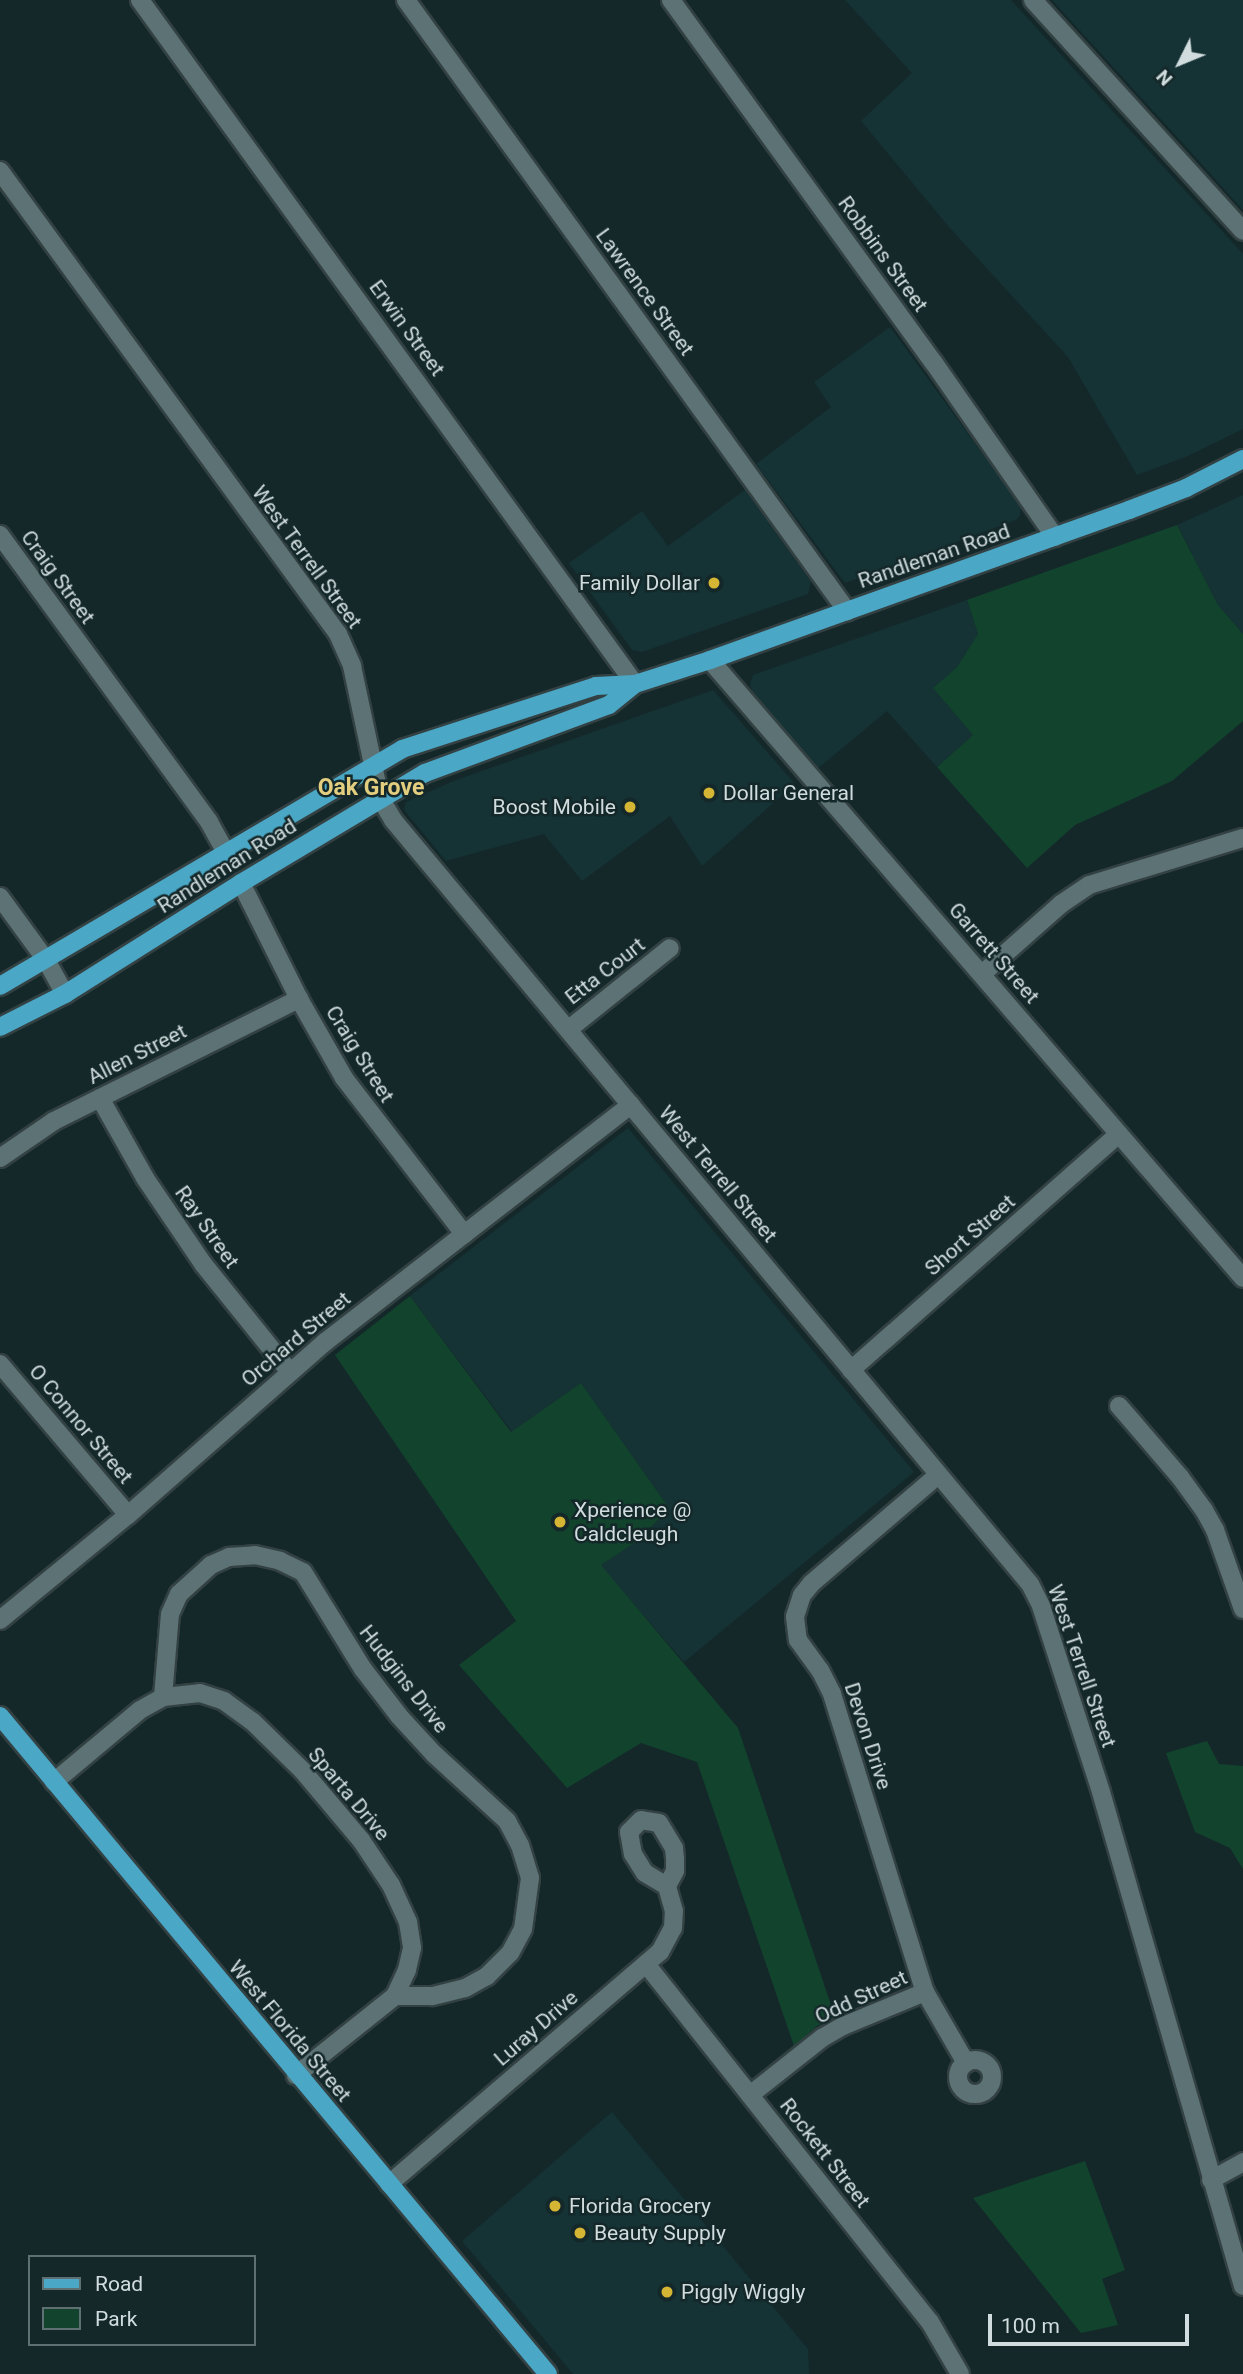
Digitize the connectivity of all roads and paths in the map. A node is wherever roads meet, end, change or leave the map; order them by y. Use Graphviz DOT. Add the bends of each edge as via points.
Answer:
graph roads {
  1 [pos="141,0"];
  2 [pos="406,0"];
  3 [pos="671,0"];
  4 [pos="1033,0"];
  5 [pos="0,171"];
  6 [pos="1243,231"];
  7 [pos="1243,459"];
  8 [pos="0,535"];
  9 [pos="1055,537"];
  10 [pos="847,611"];
  11 [pos="710,660"];
  12 [pos="635,684"];
  13 [pos="371,765"];
  14 [pos="380,798"];
  15 [pos="1243,838"];
  16 [pos="225,851"];
  17 [pos="241,883"];
  18 [pos="0,897"];
  19 [pos="670,948"];
  20 [pos="46,960"];
  21 [pos="982,974"];
  22 [pos="0,986"];
  23 [pos="65,994"];
  24 [pos="299,999"];
  25 [pos="0,1027"];
  26 [pos="569,1029"];
  27 [pos="100,1098"];
  28 [pos="631,1105"];
  29 [pos="1119,1134"];
  30 [pos="0,1158"];
  31 [pos="464,1234"];
  32 [pos="1243,1278"];
  33 [pos="0,1364"];
  34 [pos="851,1370"];
  35 [pos="290,1372"];
  36 [pos="1119,1406"];
  37 [pos="938,1475"];
  38 [pos="128,1515"];
  39 [pos="1243,1609"];
  40 [pos="0,1620"];
  41 [pos="163,1697"];
  42 [pos="0,1716"];
  43 [pos="54,1782"];
  44 [pos="667,1886"];
  45 [pos="646,1964"];
  46 [pos="925,1992"];
  47 [pos="395,1996"];
  48 [pos="966,2063"];
  49 [pos="296,2075"];
  50 [pos="750,2095"];
  51 [pos="1243,2162"];
  52 [pos="1211,2180"];
  53 [pos="389,2184"];
  54 [pos="1243,2286"];
  55 [pos="548,2374"];
  56 [pos="960,2374"];
  1 -- 12 [label="street, Erwin Street"];
  2 -- 10 [label="street, Lawrence Street"];
  3 -- 9 [label="street, Robbins Street"];
  4 -- 6 [label="street"];
  5 -- 13 [label="street, West Terrell Street" via="338,634 352,666"];
  7 -- 9 [label="main road, Randleman Road" via="1186,488"];
  8 -- 16 [label="street, Craig Street" via="209,822"];
  9 -- 10 [label="main road, Randleman Road"];
  10 -- 11 [label="main road, Randleman Road"];
  11 -- 12 [label="main road, Randleman Road"];
  11 -- 21 [label="street, Garrett Street"];
  12 -- 13 [label="main road, Randleman Road" via="596,686 523,708"];
  12 -- 14 [label="main road, Randleman Road" via="609,705 425,774"];
  13 -- 14 [label="street, West Terrell Street"];
  13 -- 16 [label="main road, Randleman Road"];
  14 -- 17 [label="main road, Randleman Road"];
  14 -- 26 [label="street, West Terrell Street" via="393,820"];
  15 -- 21 [label="street" via="1089,884"];
  16 -- 20 [label="main road, Randleman Road"];
  17 -- 23 [label="main road, Randleman Road"];
  17 -- 24 [label="street, Craig Street"];
  18 -- 20 [label="street"];
  19 -- 26 [label="street, Etta Court"];
  20 -- 22 [label="main road, Randleman Road"];
  20 -- 23 [label="street"];
  21 -- 29 [label="street, Garrett Street"];
  23 -- 25 [label="main road, Randleman Road"];
  24 -- 27 [label="street, Allen Street"];
  24 -- 31 [label="street, Craig Street" via="344,1078"];
  26 -- 28 [label="street, West Terrell Street"];
  27 -- 30 [label="street, Allen Street" via="54,1121"];
  27 -- 35 [label="street, Ray Street" via="145,1178 204,1265"];
  28 -- 31 [label="street, Orchard Street"];
  28 -- 34 [label="street, West Terrell Street"];
  29 -- 32 [label="street, Garrett Street"];
  29 -- 34 [label="street, Short Street"];
  31 -- 35 [label="street, Orchard Street"];
  33 -- 38 [label="street, O Connor Street"];
  34 -- 37 [label="street, West Terrell Street"];
  35 -- 38 [label="street, Orchard Street"];
  36 -- 39 [label="street" via="1204,1510"];
  37 -- 46 [label="street, Devon Drive" via="811,1584 795,1617 798,1640 820,1670 841,1721"];
  37 -- 52 [label="street, West Terrell Street" via="1015,1565 1041,1606 1101,1792"];
  38 -- 40 [label="street, Orchard Street"];
  41 -- 43 [label="street" via="140,1710"];
  41 -- 47 [label="street, Sparta Drive" via="200,1693 224,1701 252,1721 302,1769 361,1840 391,1885 408,1922 412,1948"];
  41 -- 47 [label="street, Hudgins Drive" via="170,1614 179,1594 211,1565 229,1557 255,1555 280,1561 303,1572 363,1669 399,1716 433,1754 507,1821 530,1878 523,1929 510,1953 487,1976 465,1988 432,1996"];
  42 -- 43 [label="main road, West Florida Street"];
  43 -- 49 [label="main road, West Florida Street"];
  44 -- 45 [label="street, Luray Drive" via="673,1928 660,1952"];
  45 -- 50 [label="street, Rockett Street"];
  45 -- 53 [label="street, Luray Drive"];
  46 -- 48 [label="street, Devon Drive"];
  46 -- 50 [label="street, Odd Street" via="822,2038"];
  47 -- 49 [label="street"];
  49 -- 53 [label="main road, West Florida Street"];
  50 -- 56 [label="street, Rockett Street" via="930,2322"];
  51 -- 52 [label="street"];
  52 -- 54 [label="street, West Terrell Street"];
  53 -- 55 [label="main road, West Florida Street"];
}
